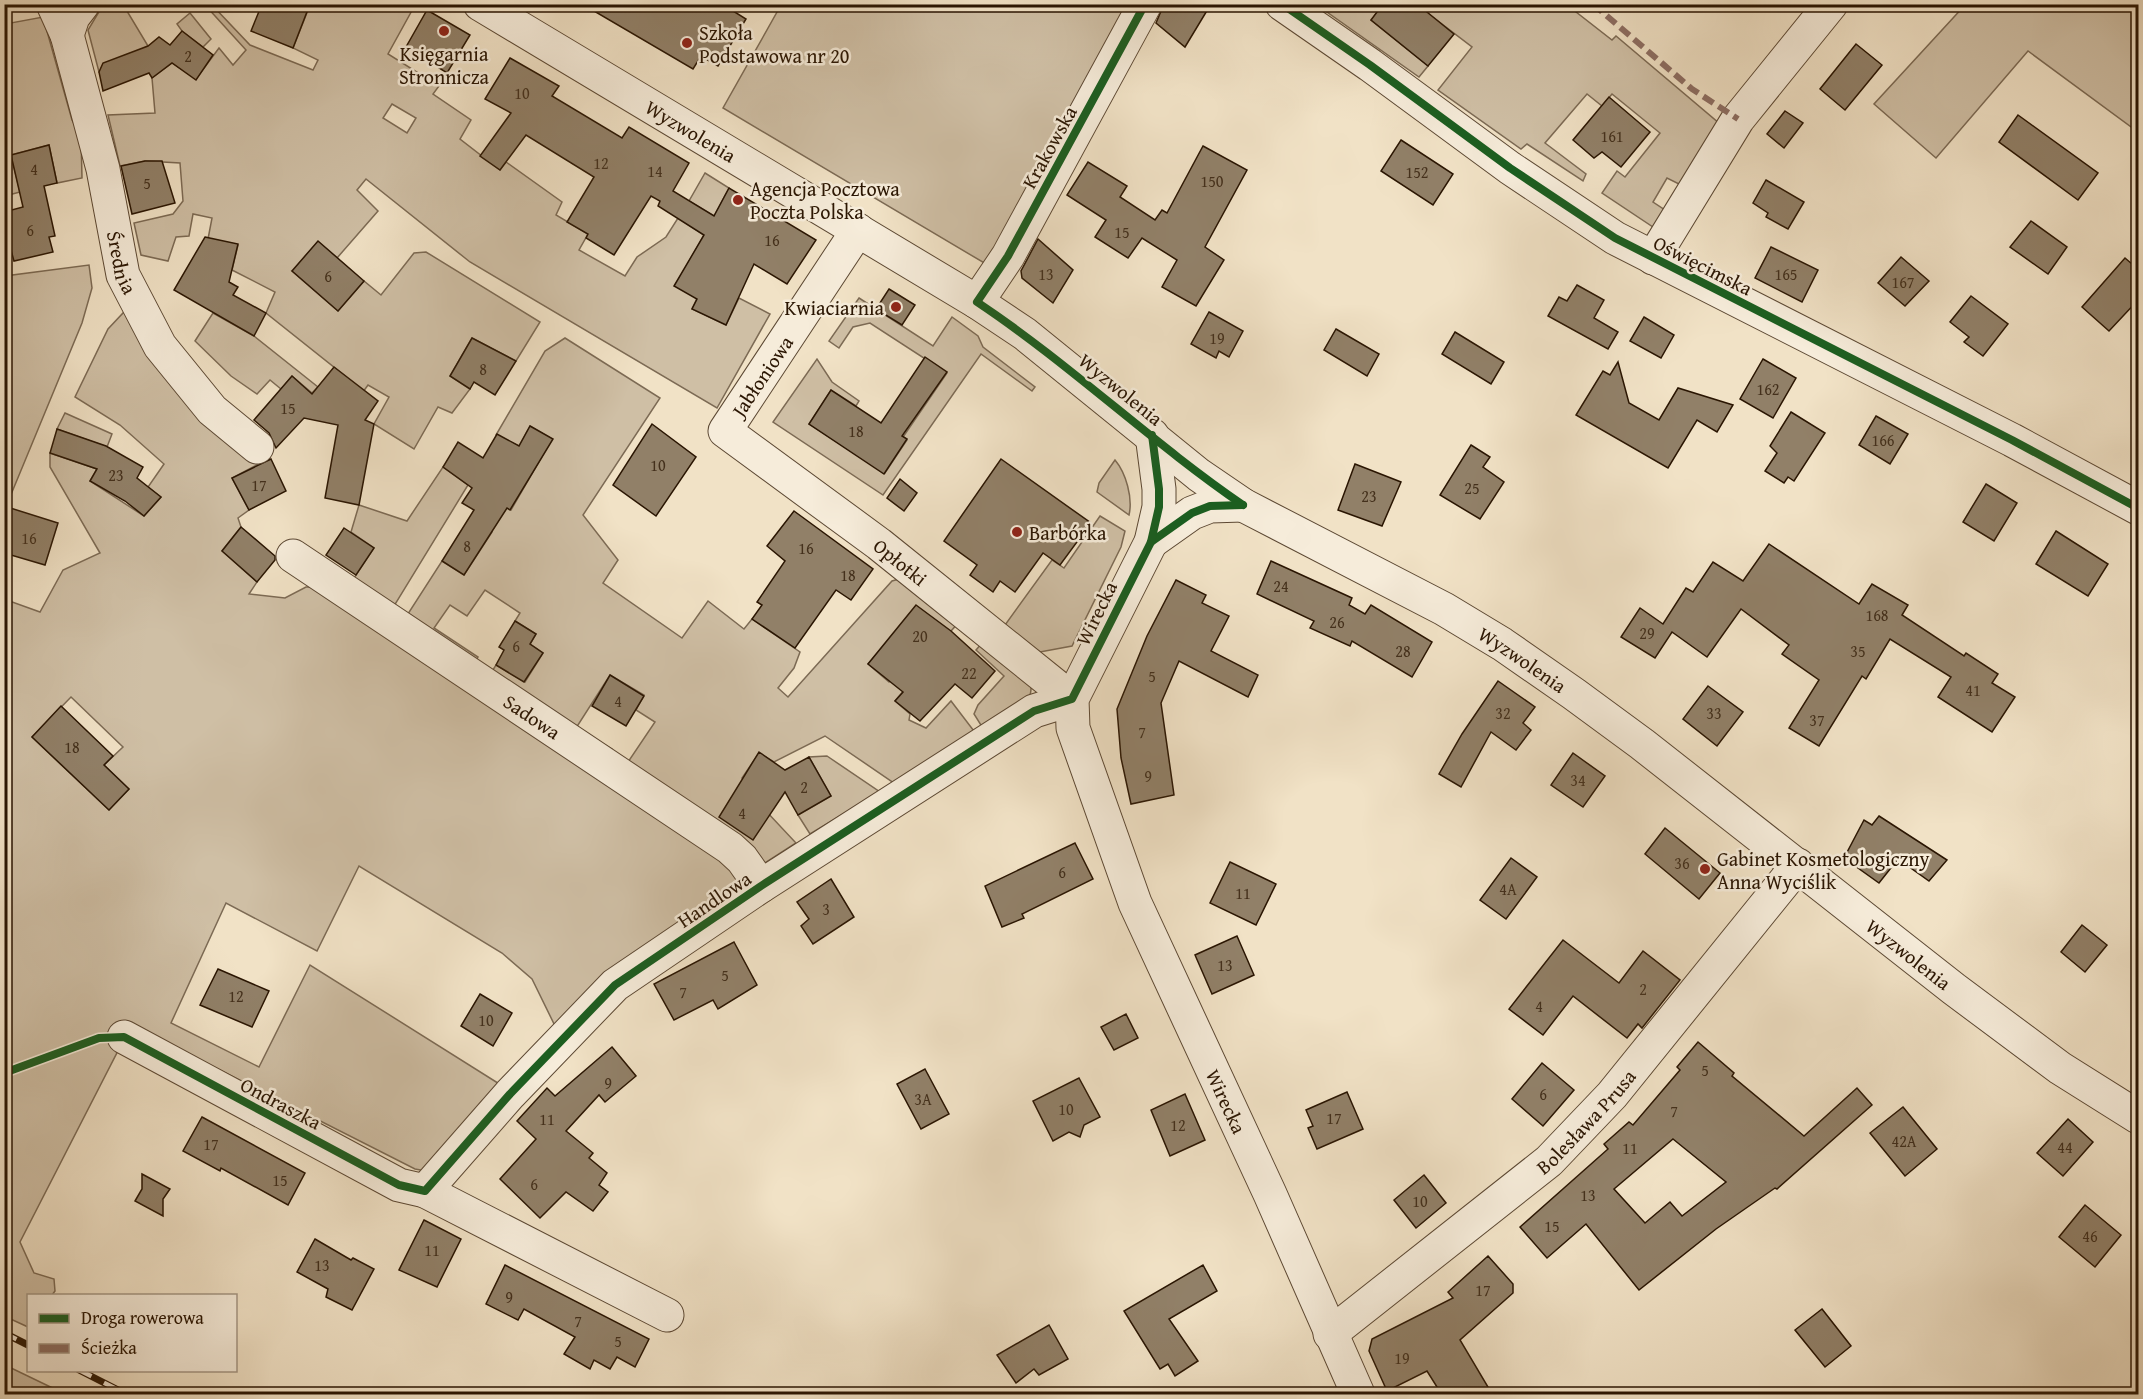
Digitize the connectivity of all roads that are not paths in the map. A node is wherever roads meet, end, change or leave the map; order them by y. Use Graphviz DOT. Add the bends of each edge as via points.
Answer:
graph roads {
  1 [pos="53,4"];
  2 [pos="83,4"];
  3 [pos="480,4"];
  4 [pos="1145,4"];
  5 [pos="1282,4"];
  6 [pos="1831,4"];
  7 [pos="67,35"];
  8 [pos="858,230"];
  9 [pos="1653,258"];
  10 [pos="977,302"];
  11 [pos="725,431"];
  12 [pos="1152,435"];
  13 [pos="257,447"];
  14 [pos="1243,504"];
  15 [pos="2139,508"];
  16 [pos="1151,542"];
  17 [pos="293,556"];
  18 [pos="1072,699"];
  19 [pos="1798,865"];
  20 [pos="761,886"];
  21 [pos="124,1037"];
  22 [pos="2139,1117"];
  23 [pos="425,1191"];
  24 [pos="668,1315"];
  25 [pos="1330,1334"];
  26 [pos="1358,1395"];
  1 -- 7 [label="street, Średnia"];
  2 -- 7 [label="street"];
  3 -- 8 [label="street, Wyzwolenia"];
  4 -- 10 [label="street, Krakowska" via="1008,256"];
  5 -- 9 [label="street, Oświęcimska" via="1510,168 1615,238"];
  6 -- 9 [label="street" via="1738,119"];
  7 -- 13 [label="street, Średnia" via="103,169 123,275 160,346 212,410"];
  8 -- 10 [label="street, Wyzwolenia"];
  8 -- 11 [label="street, Jabłoniowa"];
  9 -- 15 [label="street, Oświęcimska"];
  10 -- 12 [label="street, Wyzwolenia" via="1025,334"];
  11 -- 18 [label="street, Opłotki" via="879,544"];
  12 -- 14 [label="street, Wyzwolenia" via="1199,475"];
  12 -- 16 [label="street, Wirecka" via="1159,507"];
  14 -- 16 [label="street, Wirecka" via="1210,506 1192,513"];
  14 -- 19 [label="street, Wyzwolenia" via="1444,609 1502,644 1642,744"];
  16 -- 18 [label="street, Wirecka"];
  17 -- 20 [label="street, Sadowa" via="730,848"];
  18 -- 20 [label="street, Handlowa" via="1034,711"];
  18 -- 25 [label="street, Wirecka" via="1073,728 1135,903 1270,1194"];
  19 -- 22 [label="street, Wyzwolenia" via="2060,1068"];
  19 -- 25 [label="street, Bolesława Prusa" via="1574,1138"];
  20 -- 23 [label="street, Handlowa" via="615,985 510,1094"];
  21 -- 23 [label="street, Ondraszka" via="399,1185"];
  23 -- 24 [label="street, Ondraszka"];
  25 -- 26 [label="street, Wirecka"];
}
